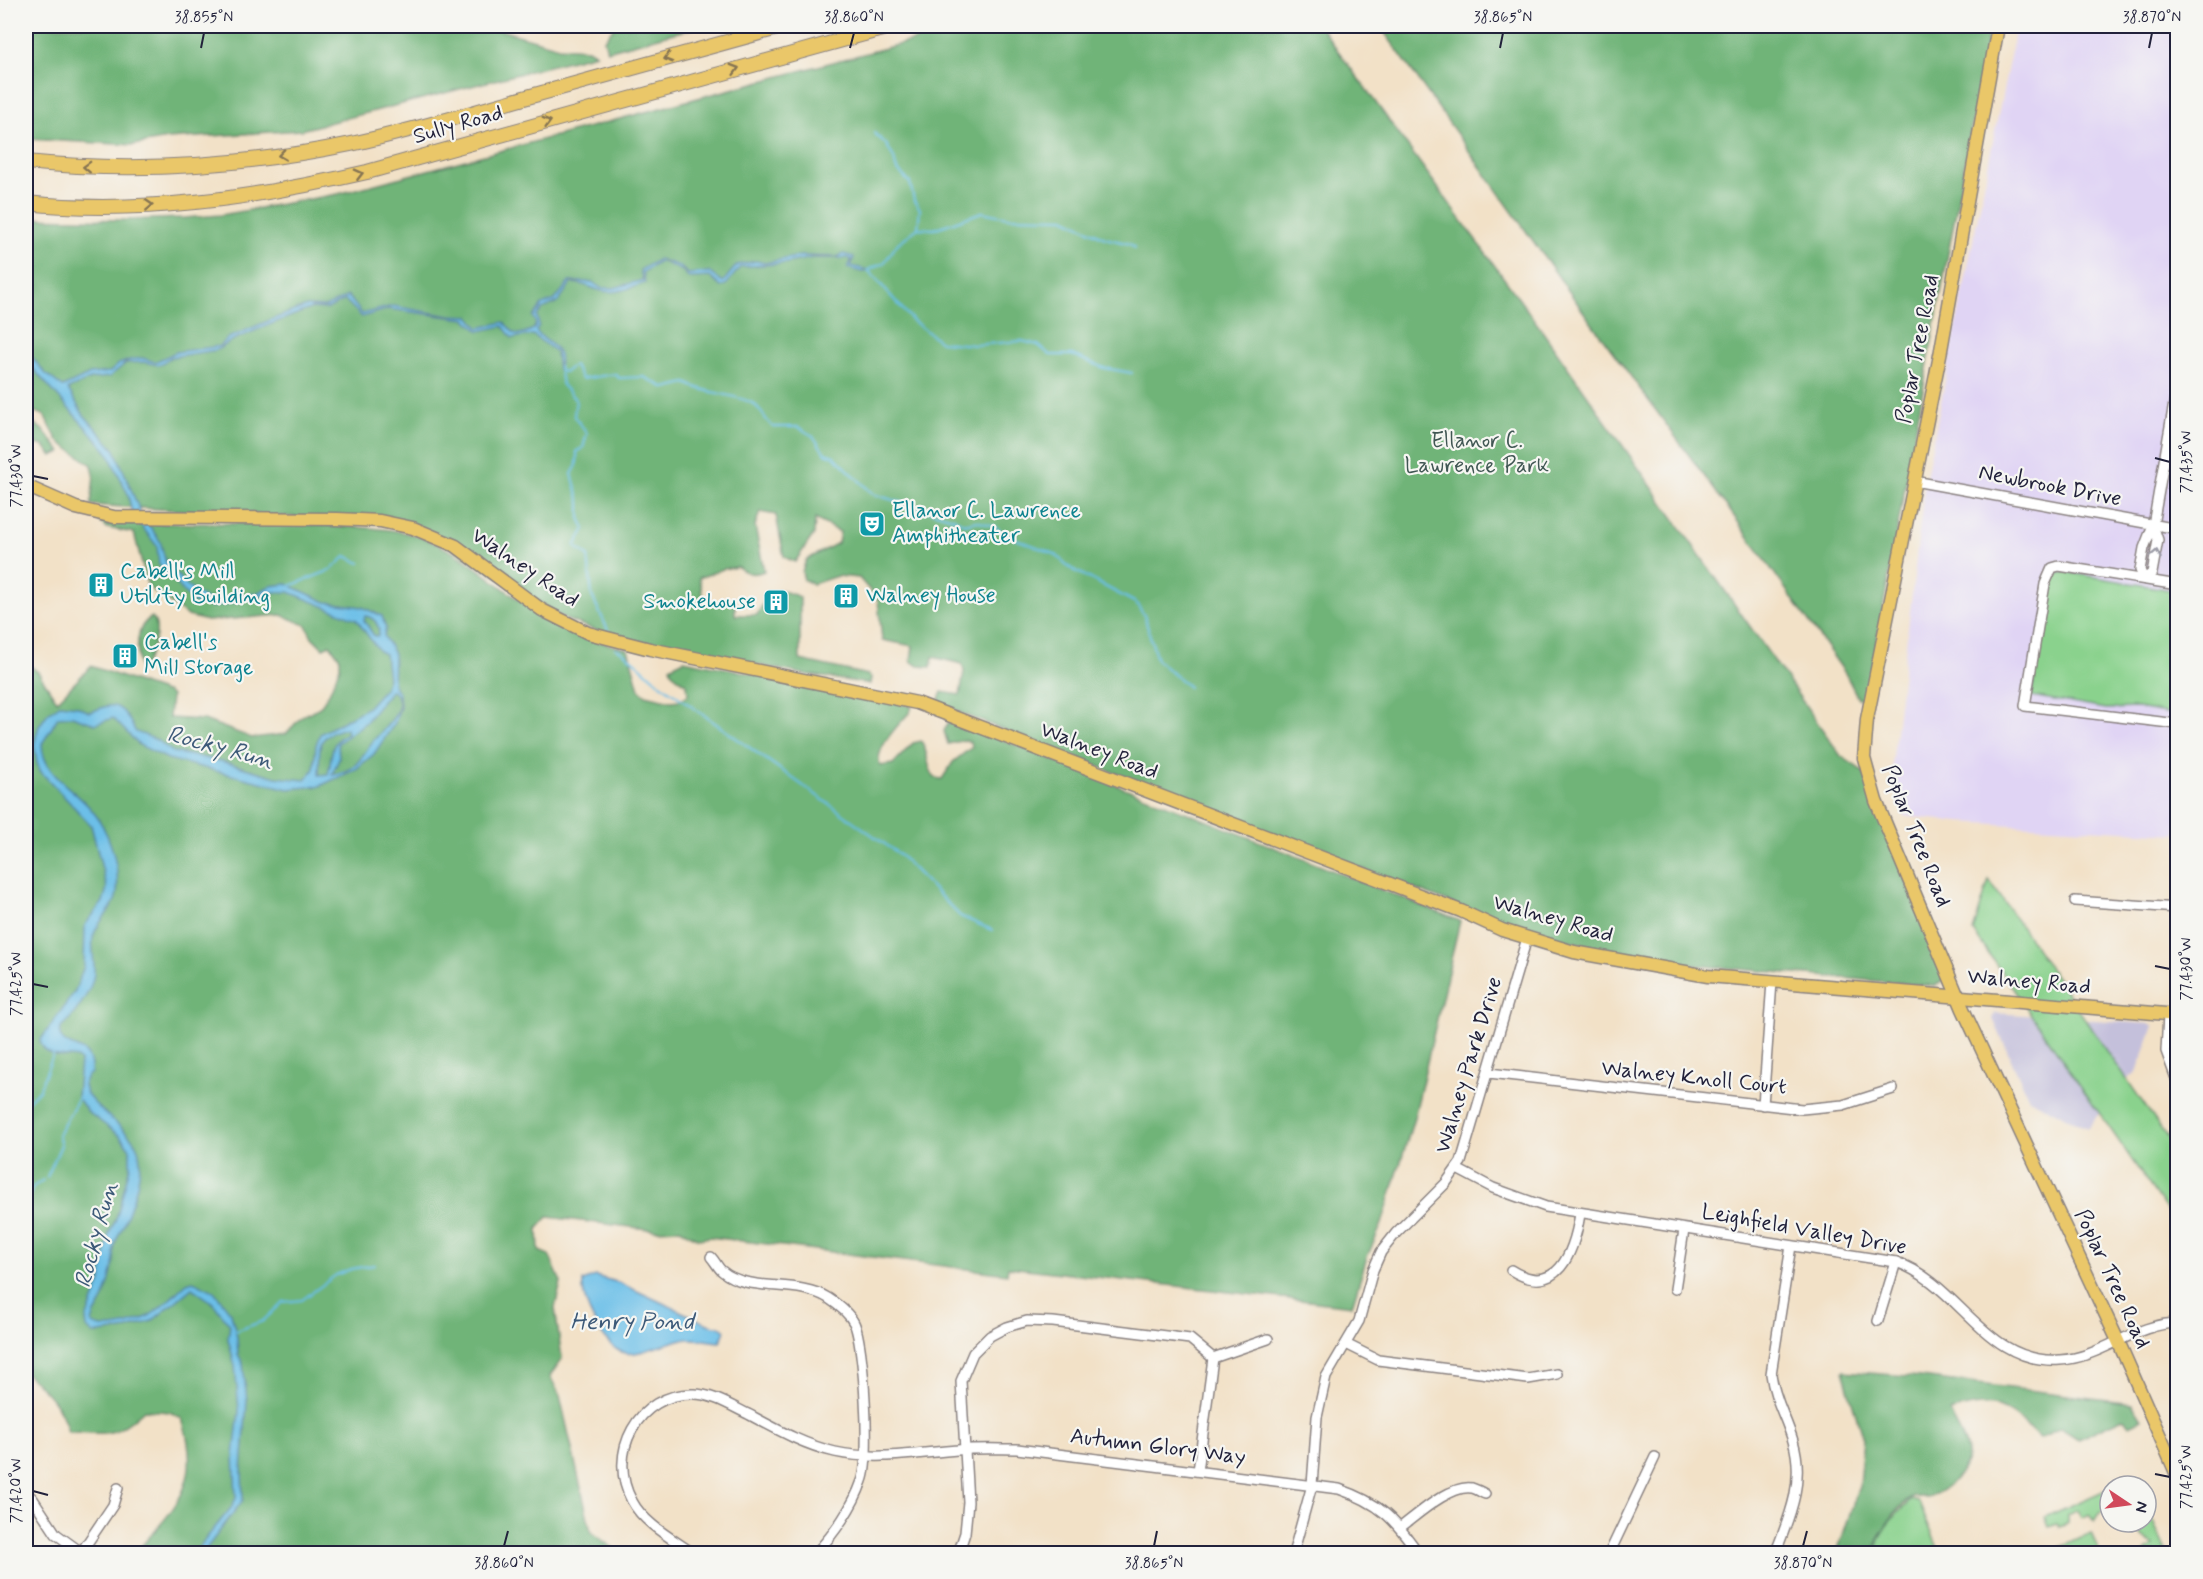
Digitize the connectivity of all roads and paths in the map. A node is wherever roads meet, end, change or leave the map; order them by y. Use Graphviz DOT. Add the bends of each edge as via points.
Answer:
graph roads {
  1 [pos="785,26"];
  2 [pos="892,26"];
  3 [pos="1998,26"];
  4 [pos="26,162"];
  5 [pos="26,203"];
  6 [pos="2178,380"];
  7 [pos="1914,481"];
  8 [pos="26,486"];
  9 [pos="2153,525"];
  10 [pos="2178,529"];
  11 [pos="2144,579"];
  12 [pos="2178,585"];
  13 [pos="2178,724"];
  14 [pos="2075,901"];
  15 [pos="2178,909"];
  16 [pos="1527,938"];
  17 [pos="1772,982"];
  18 [pos="1959,997"];
  19 [pos="2173,1015"];
  20 [pos="1489,1073"];
  21 [pos="2178,1084"];
  22 [pos="1893,1089"];
  23 [pos="1763,1105"];
  24 [pos="1457,1169"];
  25 [pos="1580,1214"];
  26 [pos="1684,1230"];
  27 [pos="1791,1246"];
  28 [pos="711,1257"];
  29 [pos="1896,1262"];
  30 [pos="1511,1270"];
  31 [pos="1676,1289"];
  32 [pos="1878,1322"];
  33 [pos="2178,1323"];
  34 [pos="1268,1339"];
  35 [pos="2118,1341"];
  36 [pos="1346,1344"];
  37 [pos="1213,1358"];
  38 [pos="1557,1374"];
  39 [pos="964,1449"];
  40 [pos="866,1457"];
  41 [pos="1655,1457"];
  42 [pos="1198,1471"];
  43 [pos="2178,1477"];
  44 [pos="1312,1485"];
  45 [pos="118,1488"];
  46 [pos="26,1492"];
  47 [pos="1485,1494"];
  48 [pos="1401,1527"];
  49 [pos="81,1553"];
  50 [pos="694,1554"];
  51 [pos="815,1554"];
  52 [pos="958,1554"];
  53 [pos="1293,1554"];
  54 [pos="1419,1554"];
  55 [pos="1609,1554"];
  56 [pos="1775,1554"];
  1 -- 4 [label="highway, Sully Road, one-way" via="405,131 326,149 233,162 167,166 84,167"];
  5 -- 2 [label="highway, Sully Road, one-way" via="150,205 302,187"];
  3 -- 7 [label="main road, Poplar Tree Road"];
  6 -- 9 [label="street"];
  7 -- 9 [label="street, Newbrook Drive"];
  7 -- 18 [label="main road, Poplar Tree Road" via="1867,719 1864,758 1876,801"];
  8 -- 16 [label="main road, Walney Road" via="79,509 128,518 336,519 380,521 413,528 456,546 542,610 588,633 917,703"];
  9 -- 10 [label="street, Newbrook Drive"];
  9 -- 11 [label="street" via="2158,540 2152,573"];
  11 -- 12 [label="street"];
  11 -- 13 [label="street" via="2052,568 2045,584 2025,706"];
  14 -- 15 [label="street"];
  16 -- 17 [label="main road, Walney Road" via="1574,951 1698,974"];
  16 -- 20 [label="street, Walney Park Drive"];
  17 -- 18 [label="main road, Walney Road"];
  17 -- 23 [label="street"];
  18 -- 19 [label="main road, Walney Road"];
  18 -- 35 [label="main road, Poplar Tree Road"];
  19 -- 21 [label="street" via="2166,1051"];
  20 -- 23 [label="street, Walney Knoll Court"];
  20 -- 24 [label="street, Walney Park Drive"];
  22 -- 23 [label="street, Walney Knoll Court" via="1826,1108"];
  24 -- 25 [label="street, Leighfield Valley Drive" via="1516,1198"];
  24 -- 36 [label="street, Walney Park Drive" via="1382,1252 1359,1321"];
  25 -- 26 [label="street, Leighfield Valley Drive"];
  25 -- 30 [label="street" via="1573,1248 1559,1268 1533,1280"];
  26 -- 27 [label="street, Leighfield Valley Drive"];
  26 -- 31 [label="street"];
  27 -- 29 [label="street, Leighfield Valley Drive"];
  27 -- 56 [label="street" via="1771,1374 1773,1394 1792,1439 1798,1483"];
  28 -- 40 [label="street" via="723,1272 736,1278 809,1289 825,1296 853,1321 860,1339"];
  29 -- 32 [label="street"];
  29 -- 35 [label="street, Leighfield Valley Drive" via="1931,1279 1991,1339 2018,1354 2048,1360 2071,1359"];
  33 -- 35 [label="street, Leighfield Valley Drive" via="2153,1327"];
  34 -- 37 [label="street"];
  35 -- 43 [label="main road, Poplar Tree Road"];
  36 -- 38 [label="street" via="1377,1360 1528,1379"];
  36 -- 44 [label="street, Walney Park Drive" via="1326,1377 1320,1397"];
  37 -- 39 [label="street" via="1190,1339 1053,1322 1027,1321 1006,1327 981,1344 966,1366 960,1396"];
  37 -- 42 [label="street"];
  39 -- 40 [label="street, Autumn Glory Way"];
  39 -- 42 [label="street, Autumn Glory Way" via="1017,1449"];
  39 -- 52 [label="street" via="968,1502"];
  40 -- 50 [label="street, Autumn Glory Way" via="801,1441 707,1396 677,1395 654,1405 641,1415 629,1433 621,1459 625,1484 643,1517"];
  40 -- 51 [label="street" via="857,1492 829,1539"];
  41 -- 55 [label="street"];
  42 -- 44 [label="street, Autumn Glory Way"];
  44 -- 48 [label="street, Autumn Glory Way" via="1339,1489 1370,1501"];
  44 -- 53 [label="street, Walney Park Drive"];
  45 -- 49 [label="street" via="113,1505"];
  46 -- 49 [label="street" via="56,1534"];
  47 -- 48 [label="street" via="1471,1488 1458,1490 1432,1503"];
  48 -- 54 [label="street, Autumn Glory Way"];
}
